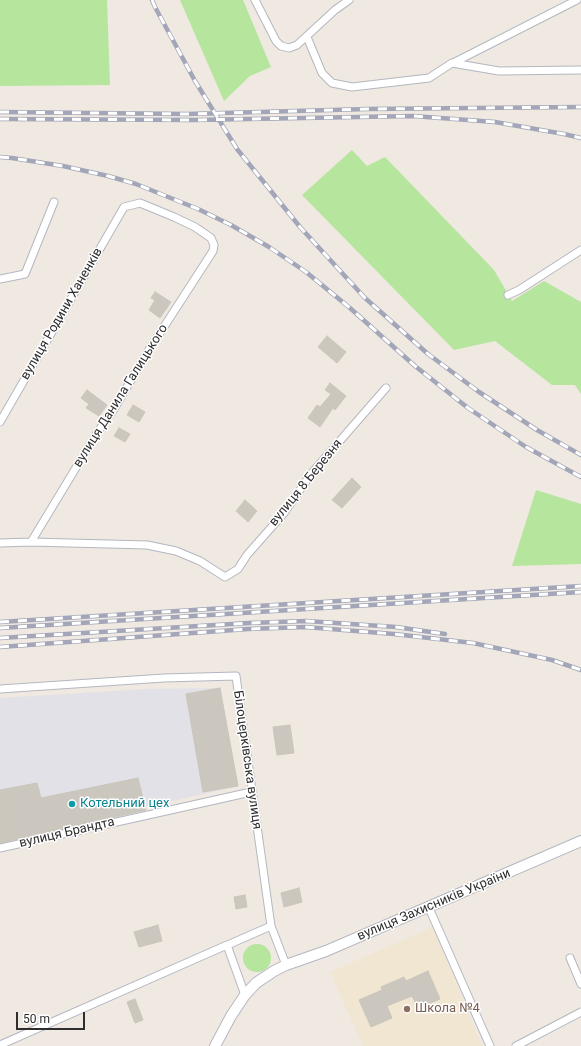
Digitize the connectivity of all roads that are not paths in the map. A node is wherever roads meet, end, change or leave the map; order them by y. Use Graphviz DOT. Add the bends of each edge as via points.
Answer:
graph roads {
  1 [pos="255,0"];
  2 [pos="349,0"];
  3 [pos="577,0"];
  4 [pos="307,37"];
  5 [pos="452,63"];
  6 [pos="581,70"];
  7 [pos="54,202"];
  8 [pos="124,207"];
  9 [pos="581,250"];
  10 [pos="0,279"];
  11 [pos="508,296"];
  12 [pos="386,388"];
  13 [pos="0,422"];
  14 [pos="0,542"];
  15 [pos="31,542"];
  16 [pos="0,689"];
  17 [pos="251,792"];
  18 [pos="581,841"];
  19 [pos="0,848"];
  20 [pos="429,908"];
  21 [pos="271,926"];
  22 [pos="227,945"];
  23 [pos="570,958"];
  24 [pos="286,965"];
  25 [pos="581,984"];
  26 [pos="245,995"];
  27 [pos="581,1012"];
  28 [pos="0,1045"];
  29 [pos="215,1046"];
  30 [pos="490,1046"];
  31 [pos="516,1046"];
  1 -- 4 [label="street" via="281,46 289,48"];
  2 -- 4 [label="street"];
  3 -- 5 [label="street"];
  4 -- 5 [label="street" via="322,73 332,83 352,87 429,78"];
  5 -- 6 [label="street" via="498,72"];
  7 -- 10 [label="street" via="25,274"];
  8 -- 13 [label="street, вулиця Родини Ханенків"];
  8 -- 15 [label="street, вулиця Данила Галицького" via="140,203 195,227 211,238 213,252 147,353"];
  9 -- 11 [label="street"];
  12 -- 15 [label="street, вулиця 8 Березня" via="311,474 284,513 238,569 225,577 200,561 176,551 147,545"];
  14 -- 15 [label="street"];
  16 -- 17 [label="street, Білоцерківська вулиця" via="236,676"];
  17 -- 19 [label="street, вулиця Брандта"];
  17 -- 21 [label="street, Білоцерківська вулиця"];
  18 -- 20 [label="main road, вулиця Захисників України"];
  20 -- 24 [label="main road, вулиця Захисників України"];
  20 -- 30 [label="street"];
  21 -- 22 [label="street"];
  21 -- 24 [label="street, Білоцерківська вулиця"];
  22 -- 26 [label="street"];
  22 -- 28 [label="street"];
  23 -- 25 [label="street"];
  24 -- 26 [label="main road" via="256,983"];
  26 -- 29 [label="main road"];
  27 -- 31 [label="street"];
}
